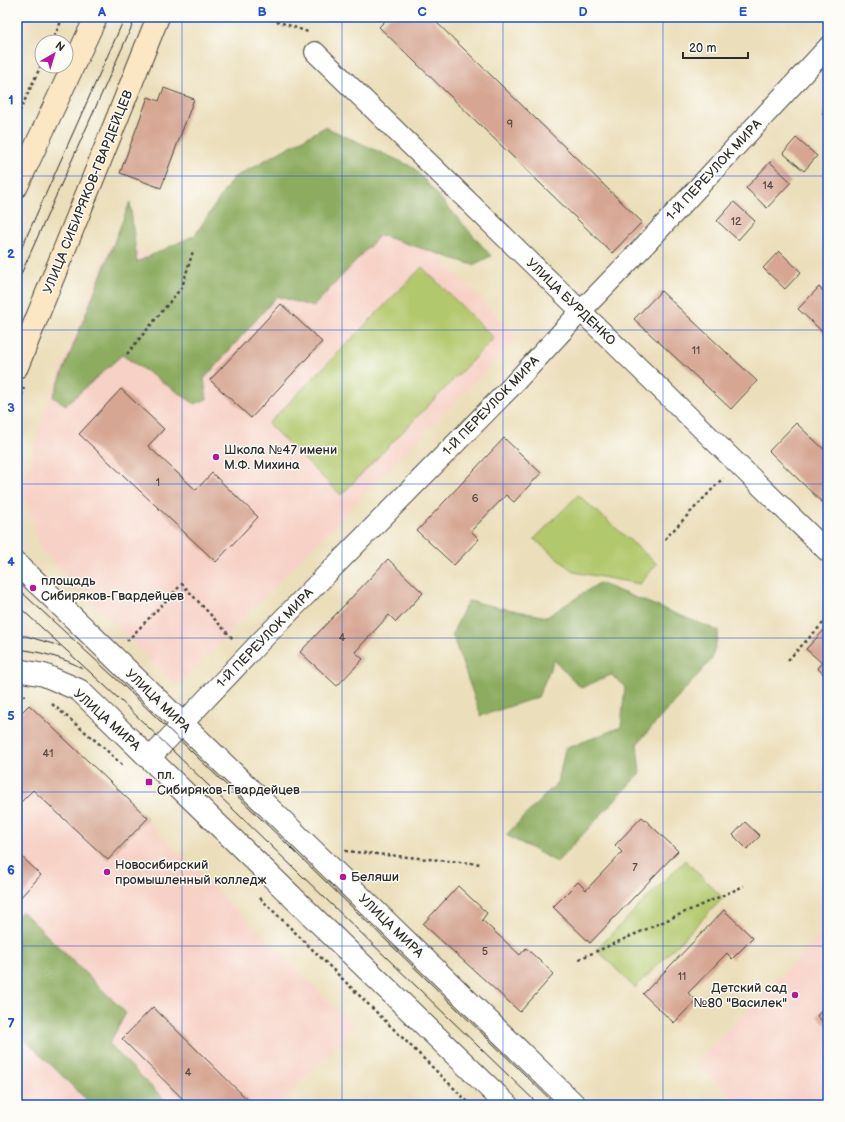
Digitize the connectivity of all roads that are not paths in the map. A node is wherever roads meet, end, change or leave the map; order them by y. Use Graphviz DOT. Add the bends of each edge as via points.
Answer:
graph roads {
  1 [pos="96,17"];
  2 [pos="158,17"];
  3 [pos="314,43"];
  4 [pos="828,47"];
  5 [pos="17,186"];
  6 [pos="581,311"];
  7 [pos="17,367"];
  8 [pos="828,552"];
  9 [pos="17,564"];
  10 [pos="17,670"];
  11 [pos="182,724"];
  12 [pos="149,758"];
  13 [pos="506,1105"];
  14 [pos="575,1105"];
  1 -- 5 [label="main road"];
  2 -- 7 [label="main road, УЛИЦА СИБИРЯКОВ-ГВАРДЕЙЦЕВ"];
  3 -- 6 [label="street, УЛИЦА БУРДЕНКО"];
  4 -- 6 [label="street, 1-Й ПЕРЕУЛОК МИРА"];
  6 -- 8 [label="street, УЛИЦА БУРДЕНКО"];
  6 -- 11 [label="street, 1-Й ПЕРЕУЛОК МИРА" via="510,388"];
  9 -- 11 [label="street, УЛИЦА МИРА"];
  10 -- 12 [label="street, УЛИЦА МИРА" via="44,675 79,690"];
  11 -- 12 [label="street, 1-Й ПЕРЕУЛОК МИРА"];
  11 -- 14 [label="street, УЛИЦА МИРА"];
  12 -- 13 [label="street, УЛИЦА МИРА"];
}
